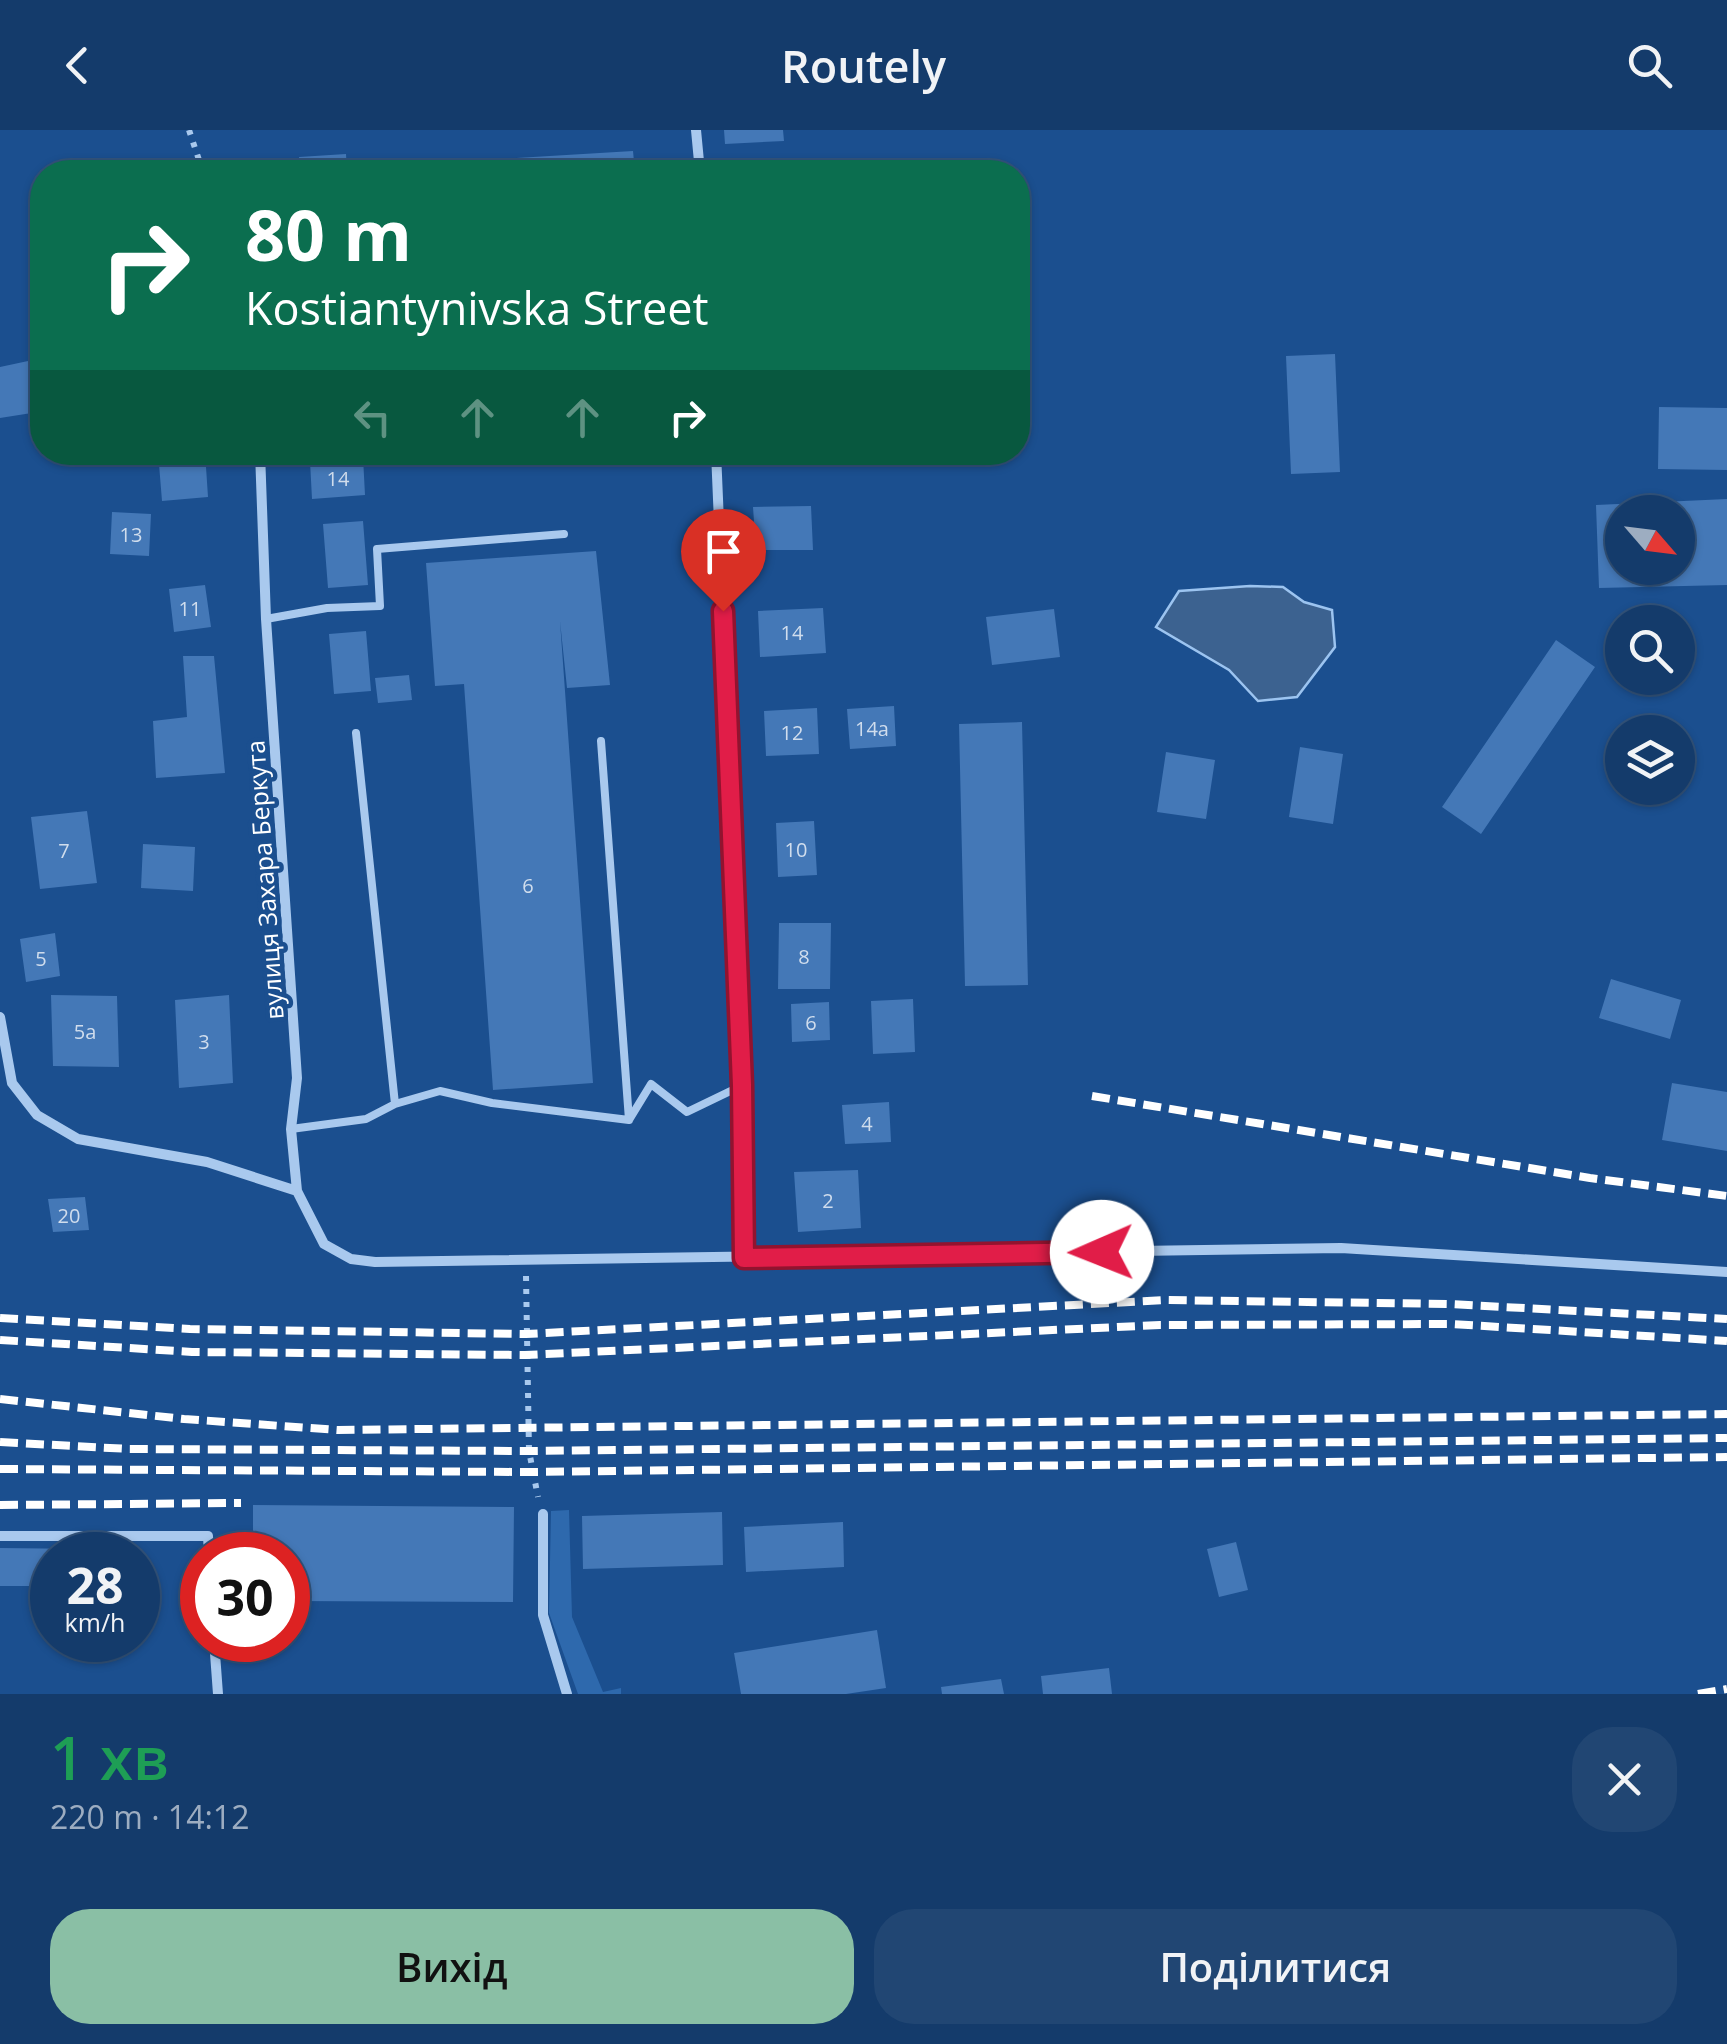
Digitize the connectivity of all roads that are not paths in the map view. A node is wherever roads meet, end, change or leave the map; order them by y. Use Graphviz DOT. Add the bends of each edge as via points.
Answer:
graph roads {
  1 [pos="696,130"];
  2 [pos="699,160"];
  3 [pos="260,465"];
  4 [pos="717,465"];
  5 [pos="564,534"];
  6 [pos="266,619"];
  7 [pos="356,733"];
  8 [pos="601,741"];
  9 [pos="0,1017"];
  10 [pos="742,1085"];
  11 [pos="394,1104"];
  12 [pos="629,1120"];
  13 [pos="291,1129"];
  14 [pos="297,1191"];
  15 [pos="744,1258"];
  16 [pos="1727,1272"];
  17 [pos="543,1514"];
  18 [pos="0,1536"];
  19 [pos="180,1536"];
  20 [pos="216,1662"];
  21 [pos="218,1694"];
  22 [pos="567,1694"];
  1 -- 2 [label="street"];
  3 -- 6 [label="street, вулиця Захара Беркута"];
  4 -- 10 [label="street"];
  5 -- 6 [label="lane" via="378,549 380,606"];
  6 -- 13 [label="street, вулиця Захара Беркута" via="297,1078"];
  7 -- 11 [label="lane"];
  8 -- 12 [label="lane"];
  9 -- 14 [label="street" via="12,1083 36,1115 78,1139 207,1162"];
  10 -- 12 [label="lane" via="687,1112 650,1084"];
  10 -- 15 [label="street"];
  11 -- 12 [label="lane" via="440,1091"];
  11 -- 13 [label="lane" via="366,1119"];
  13 -- 14 [label="street, вулиця Захара Беркута"];
  14 -- 15 [label="street, вулиця Захара Беркута" via="324,1244 351,1260"];
  15 -- 16 [label="street, вулиця Захара Беркута" via="1342,1248"];
  17 -- 22 [label="street" via="543,1615"];
  18 -- 19 [label="street"];
  20 -- 21 [label="street"];
}
